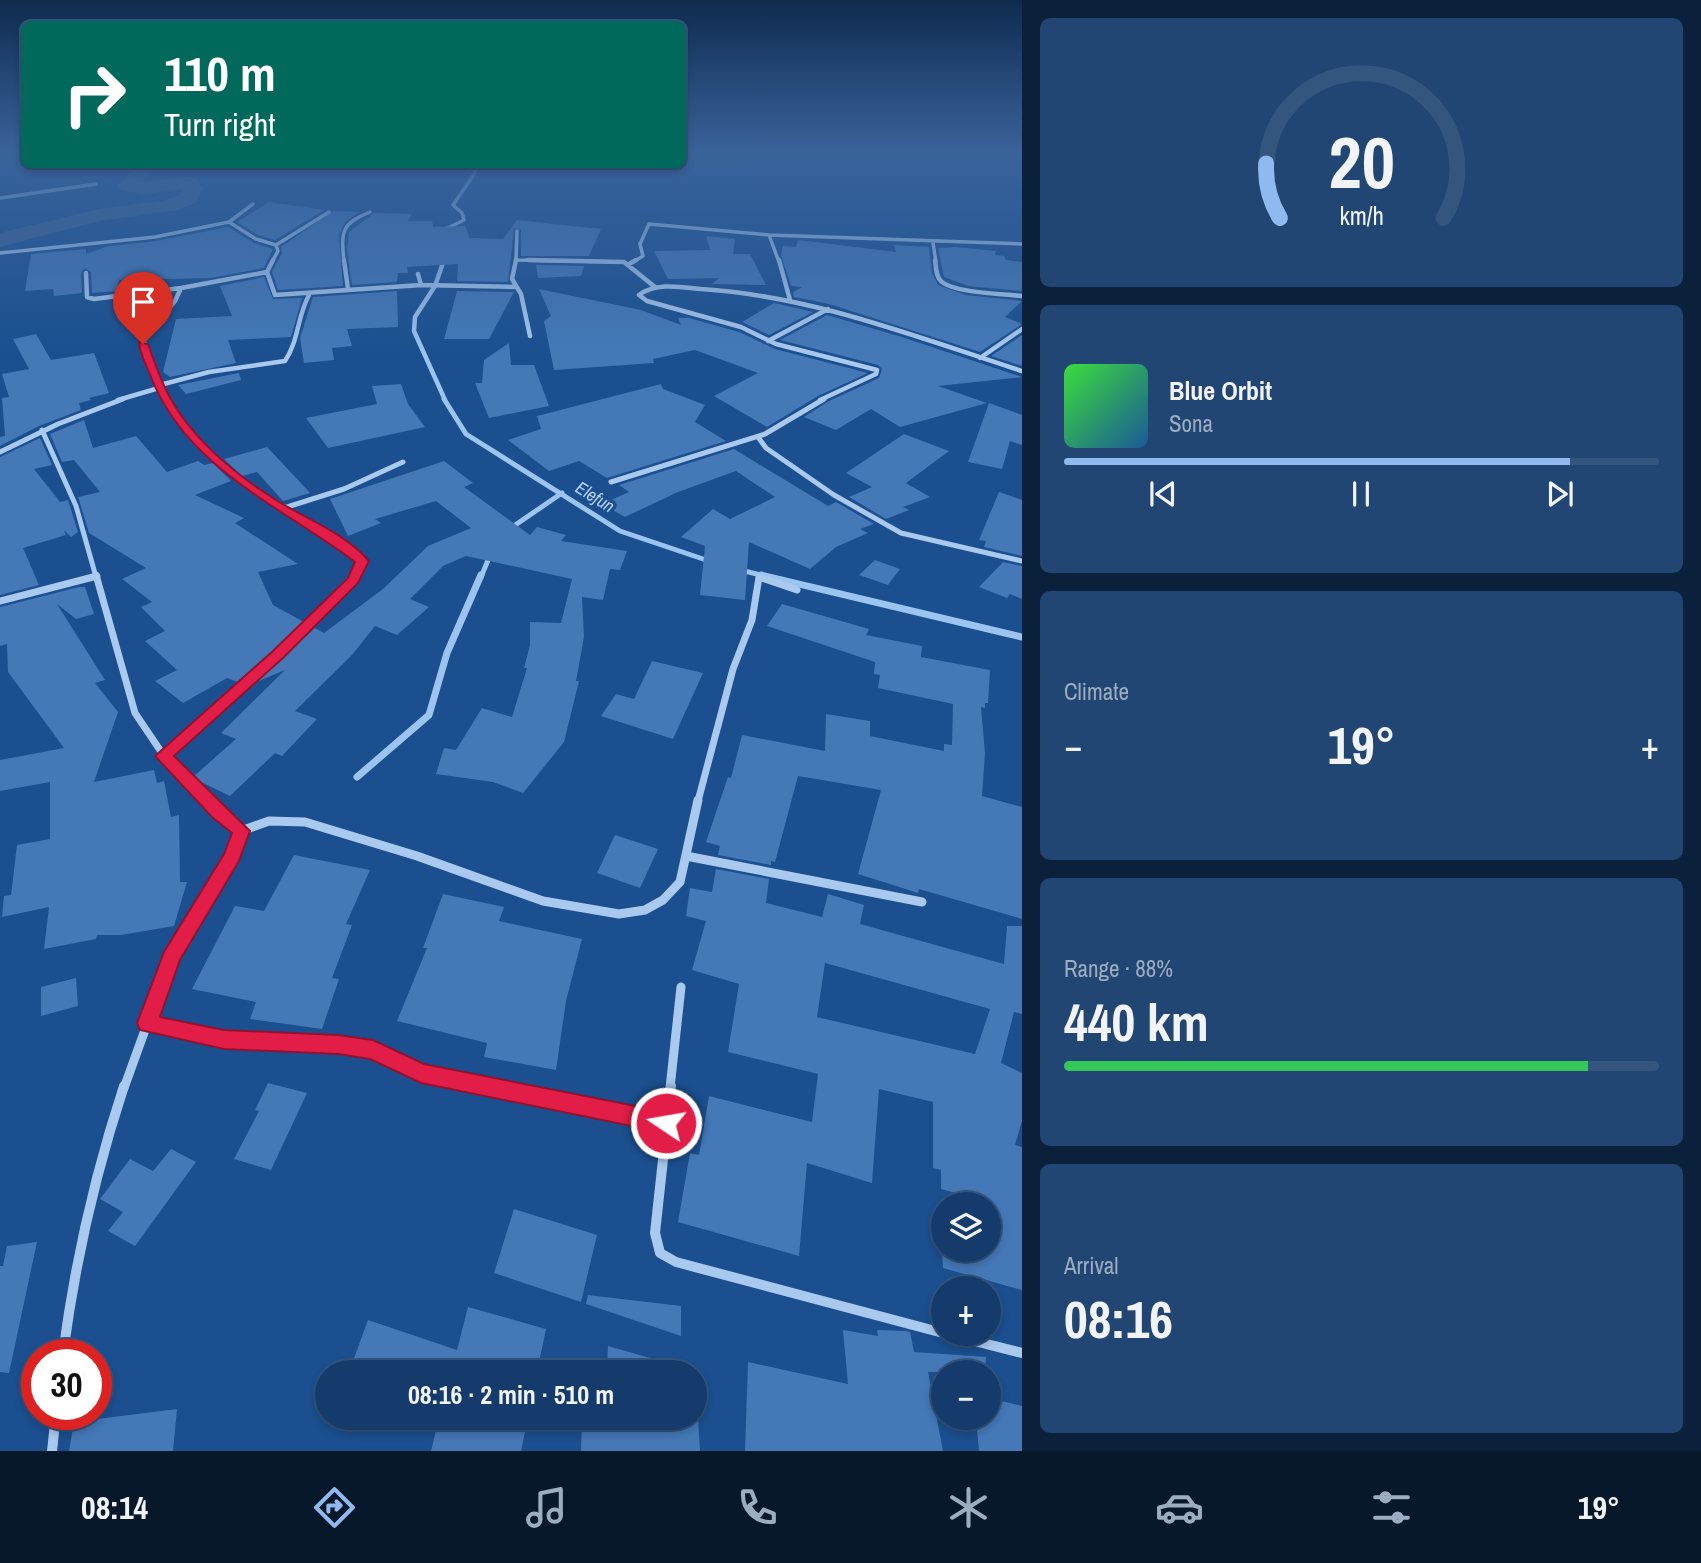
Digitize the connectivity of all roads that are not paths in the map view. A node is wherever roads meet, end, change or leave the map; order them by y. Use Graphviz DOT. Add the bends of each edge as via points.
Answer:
graph roads {
  1 [pos="232,220"];
  2 [pos="317,220"];
  3 [pos="353,220"];
  4 [pos="229,222"];
  5 [pos="517,232"];
  6 [pos="769,235"];
  7 [pos="933,243"];
  8 [pos="1022,244"];
  9 [pos="276,245"];
  10 [pos="0,253"];
  11 [pos="516,260"];
  12 [pos="629,264"];
  13 [pos="267,272"];
  14 [pos="86,273"];
  15 [pos="418,274"];
  16 [pos="421,285"];
  17 [pos="516,287"];
  18 [pos="655,287"];
  19 [pos="181,288"];
  20 [pos="348,289"];
  21 [pos="309,295"];
  22 [pos="1022,296"];
  23 [pos="790,300"];
  24 [pos="829,309"];
  25 [pos="1022,329"];
  26 [pos="530,336"];
  27 [pos="768,341"];
  28 [pos="980,358"];
  29 [pos="1022,371"];
  30 [pos="159,386"];
  31 [pos="139,393"];
  32 [pos="164,396"];
  33 [pos="42,430"];
  34 [pos="758,437"];
  35 [pos="0,452"];
  36 [pos="403,462"];
  37 [pos="611,482"];
  38 [pos="284,508"];
  39 [pos="1022,561"];
  40 [pos="97,576"];
  41 [pos="797,590"];
  42 [pos="0,601"];
  43 [pos="164,756"];
  44 [pos="241,831"];
  45 [pos="686,856"];
  46 [pos="922,902"];
  47 [pos="681,987"];
  48 [pos="148,1023"];
  49 [pos="666,1123"];
  50 [pos="931,1329"];
  51 [pos="65,1339"];
  52 [pos="995,1346"];
  53 [pos="1022,1353"];
  54 [pos="54,1430"];
  55 [pos="52,1451"];
  1 -- 4 [label="street"];
  2 -- 9 [label="street"];
  3 -- 20 [label="street" via="346,227"];
  4 -- 9 [label="street"];
  4 -- 10 [label="street" via="155,237"];
  5 -- 11 [label="street"];
  6 -- 7 [label="street"];
  6 -- 12 [label="street" via="649,224 640,244 643,256"];
  6 -- 23 [label="street"];
  7 -- 8 [label="street"];
  7 -- 22 [label="street" via="942,283"];
  9 -- 13 [label="street" via="278,251"];
  11 -- 12 [label="street"];
  11 -- 17 [label="street" via="512,279"];
  12 -- 18 [label="street"];
  13 -- 19 [label="street"];
  13 -- 21 [label="street" via="275,295"];
  14 -- 19 [label="street" via="89,299"];
  15 -- 16 [label="street"];
  16 -- 17 [label="street"];
  16 -- 20 [label="street"];
  17 -- 26 [label="street"];
  18 -- 23 [label="street"];
  18 -- 27 [label="street" via="641,292 640,298 741,327"];
  19 -- 30 [label="street" via="143,339"];
  20 -- 21 [label="street"];
  21 -- 30 [label="street" via="299,315 297,345 285,362 209,372"];
  23 -- 24 [label="street"];
  24 -- 27 [label="street"];
  24 -- 28 [label="street" via="918,334"];
  25 -- 28 [label="street"];
  27 -- 34 [label="street" via="877,370"];
  28 -- 29 [label="street"];
  30 -- 31 [label="street"];
  30 -- 32 [label="street"];
  31 -- 32 [label="street"];
  31 -- 33 [label="street"];
  32 -- 38 [label="street" via="193,436 238,480"];
  33 -- 35 [label="street"];
  33 -- 40 [label="street" via="76,506"];
  34 -- 37 [label="street"];
  34 -- 39 [label="street" via="766,448 834,495 901,533"];
  36 -- 38 [label="street" via="344,489"];
  38 -- 43 [label="street" via="354,551 362,561 361,568 279,654"];
  40 -- 42 [label="street"];
  40 -- 43 [label="street" via="135,713"];
  41 -- 45 [label="street" via="759,577 752,620 709,750"];
  43 -- 44 [label="street"];
  44 -- 45 [label="street" via="269,821 305,822 543,901 619,914 645,910 663,900 680,882"];
  44 -- 48 [label="street" via="233,856 171,958"];
  45 -- 46 [label="street"];
  47 -- 49 [label="street"];
  48 -- 49 [label="street" via="224,1039 373,1049 421,1073"];
  48 -- 51 [label="street" via="96,1176 75,1267"];
  49 -- 50 [label="street" via="655,1233 660,1253 676,1262"];
  52 -- 53 [label="street"];
  54 -- 55 [label="street"];
}
